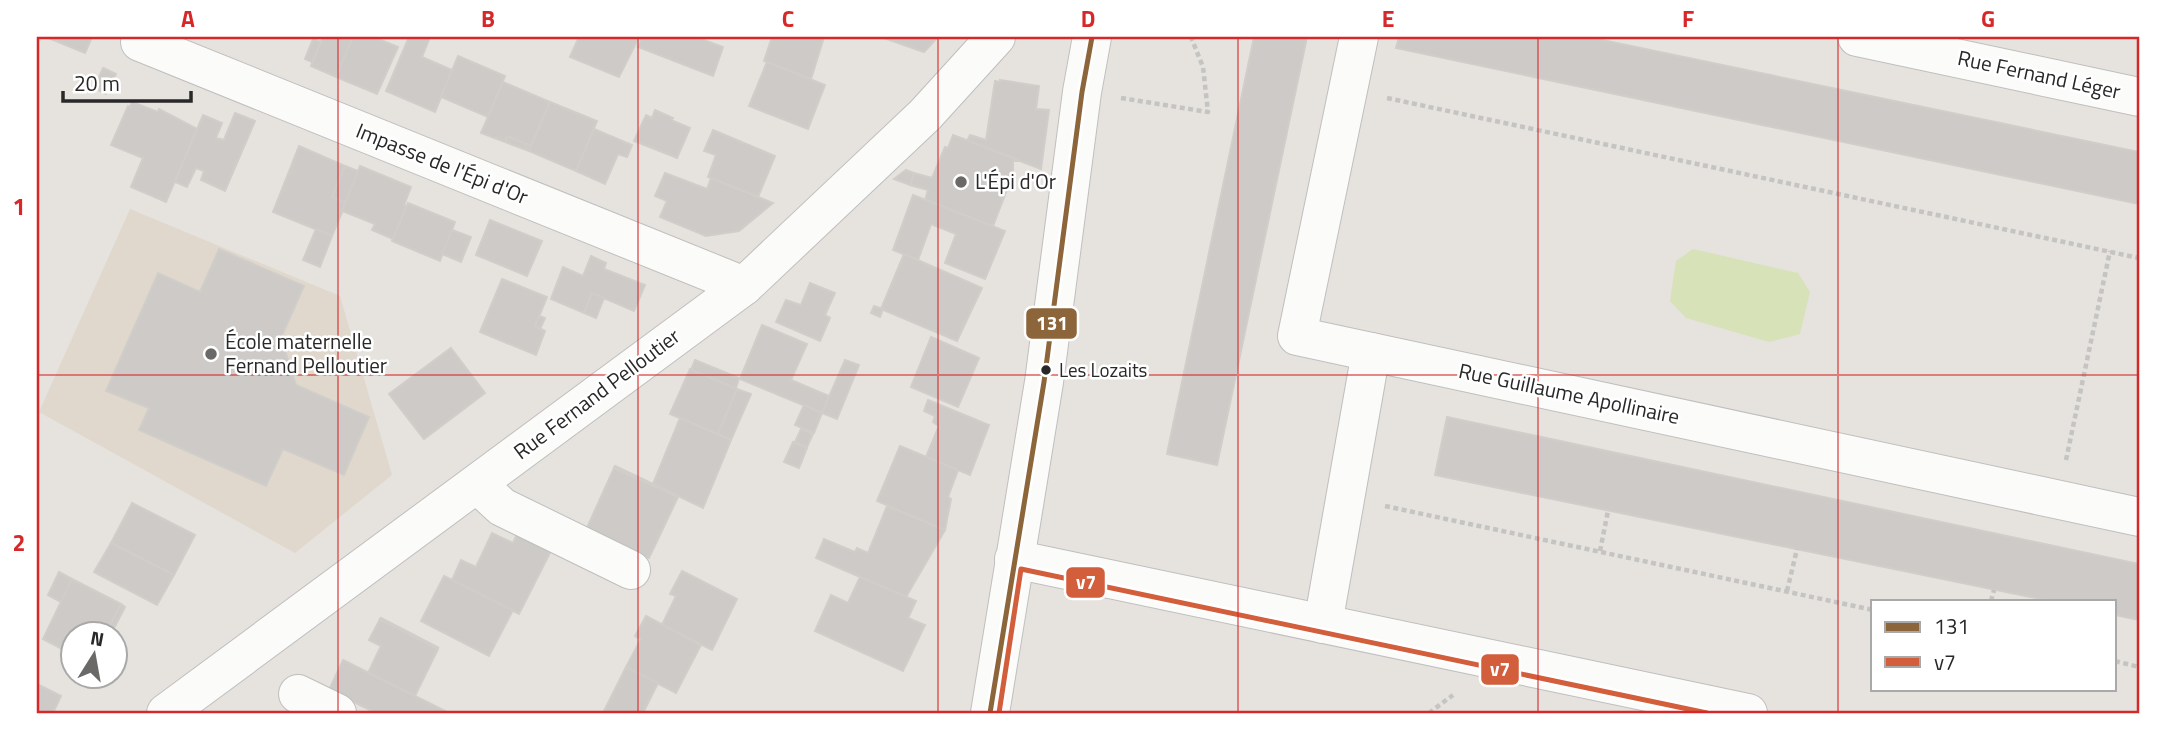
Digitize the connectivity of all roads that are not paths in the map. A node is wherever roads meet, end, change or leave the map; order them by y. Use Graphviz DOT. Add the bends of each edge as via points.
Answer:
graph roads {
  1 [pos="996,37"];
  2 [pos="1092,37"];
  3 [pos="1359,37"];
  4 [pos="1857,37"];
  5 [pos="140,42"];
  6 [pos="2139,97"];
  7 [pos="744,286"];
  8 [pos="1371,352"];
  9 [pos="477,484"];
  10 [pos="2139,517"];
  11 [pos="1014,558"];
  12 [pos="631,570"];
  13 [pos="1322,624"];
  14 [pos="298,694"];
  15 [pos="166,713"];
  16 [pos="337,713"];
  17 [pos="990,713"];
  18 [pos="1748,713"];
  1 -- 7 [label="street, Rue Fernand Pelloutier" via="925,114"];
  2 -- 11 [label="street" via="1044,382"];
  3 -- 8 [label="street, Rue Guillaume Apollinaire" via="1297,336"];
  4 -- 6 [label="street, Rue Fernand Léger"];
  5 -- 7 [label="street, Impasse de l'Épi d'Or"];
  7 -- 9 [label="street, Rue Fernand Pelloutier"];
  8 -- 10 [label="street, Rue Guillaume Apollinaire"];
  8 -- 13 [label="street"];
  9 -- 12 [label="street" via="502,507"];
  9 -- 15 [label="street, Rue Fernand Pelloutier"];
  11 -- 13 [label="street"];
  11 -- 17 [label="street"];
  13 -- 18 [label="street"];
  14 -- 16 [label="street"];
}
